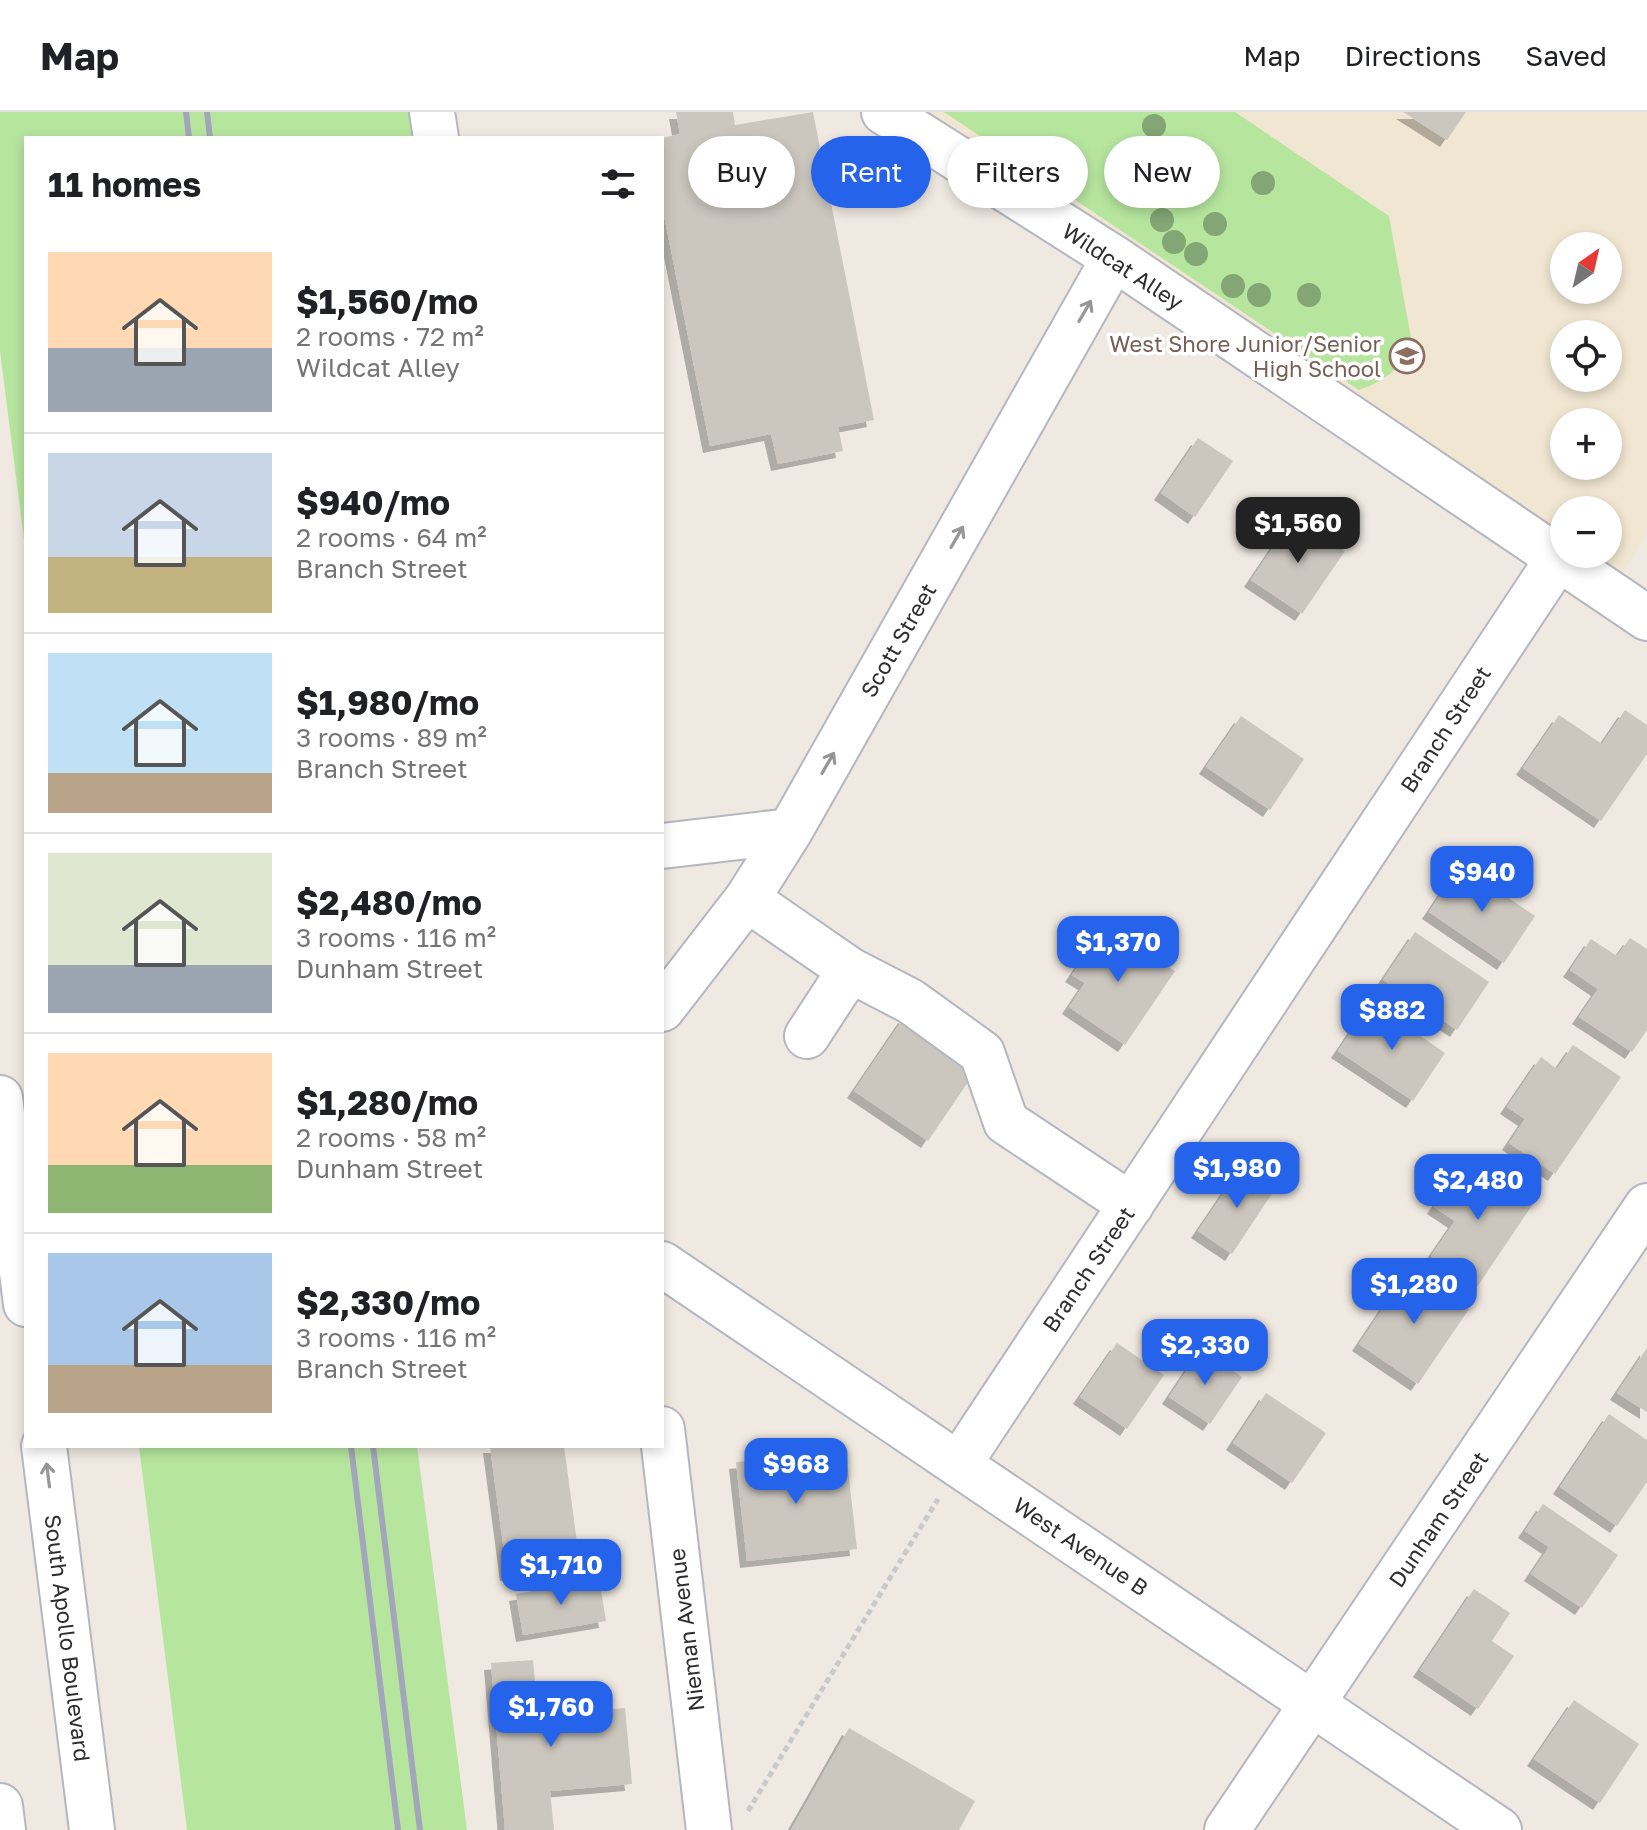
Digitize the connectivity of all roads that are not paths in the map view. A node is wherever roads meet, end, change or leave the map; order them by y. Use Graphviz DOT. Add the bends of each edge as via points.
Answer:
graph roads {
  1 [pos="432,112"];
  2 [pos="884,112"];
  3 [pos="436,136"];
  4 [pos="1114,258"];
  5 [pos="1550,551"];
  6 [pos="1552,568"];
  7 [pos="1575,568"];
  8 [pos="1647,618"];
  9 [pos="790,831"];
  10 [pos="664,846"];
  11 [pos="747,899"];
  12 [pos="850,970"];
  13 [pos="664,1006"];
  14 [pos="807,1036"];
  15 [pos="0,1098"];
  16 [pos="1131,1205"];
  17 [pos="1647,1206"];
  18 [pos="664,1265"];
  19 [pos="24,1288"];
  20 [pos="664,1441"];
  21 [pos="44,1448"];
  22 [pos="959,1464"];
  23 [pos="1314,1703"];
  24 [pos="0,1806"];
  25 [pos="727,1823"];
  26 [pos="3,1830"];
  27 [pos="92,1830"];
  28 [pos="1227,1830"];
  29 [pos="1499,1830"];
  1 -- 3 [label="street"];
  2 -- 4 [label="street, Wildcat Alley"];
  4 -- 5 [label="street, Wildcat Alley"];
  9 -- 4 [label="street, Scott Street, one-way"];
  6 -- 16 [label="street, Branch Street"];
  7 -- 8 [label="street, Wildcat Alley"];
  9 -- 10 [label="street"];
  9 -- 11 [label="street, Scott Street"];
  11 -- 12 [label="street"];
  11 -- 13 [label="street, Scott Street"];
  12 -- 14 [label="street"];
  12 -- 16 [label="street" via="910,1001 982,1053 1006,1122"];
  15 -- 19 [label="street"];
  16 -- 22 [label="street, Branch Street"];
  17 -- 23 [label="street, Dunham Street"];
  18 -- 22 [label="street, West Avenue B"];
  20 -- 25 [label="street, Nieman Avenue"];
  27 -- 21 [label="street, South Apollo Boulevard, one-way"];
  22 -- 23 [label="street, West Avenue B"];
  23 -- 28 [label="street, Dunham Street"];
  23 -- 29 [label="street, West Avenue B"];
  24 -- 26 [label="street"];
}
